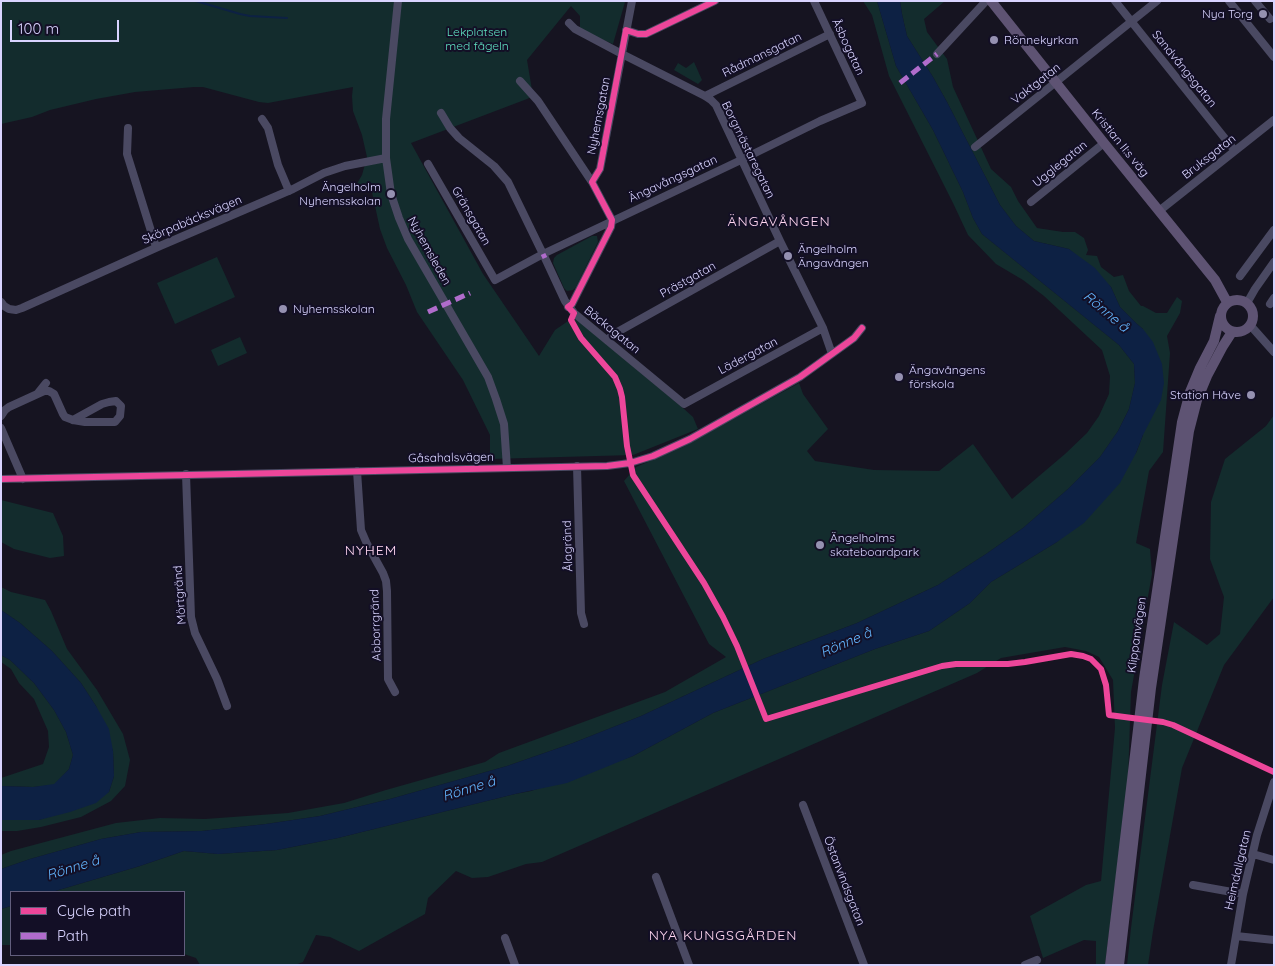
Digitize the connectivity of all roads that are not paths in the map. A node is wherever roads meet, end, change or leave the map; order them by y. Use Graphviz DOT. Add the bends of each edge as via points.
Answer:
graph roads {
  1 [pos="398,1"];
  2 [pos="632,1"];
  3 [pos="715,1"];
  4 [pos="814,1"];
  5 [pos="986,1"];
  6 [pos="991,1"];
  7 [pos="1115,1"];
  8 [pos="1157,1"];
  9 [pos="1229,1"];
  10 [pos="1255,1"];
  11 [pos="1270,19"];
  12 [pos="1131,22"];
  13 [pos="569,23"];
  14 [pos="626,30"];
  15 [pos="830,34"];
  16 [pos="622,54"];
  17 [pos="937,54"];
  18 [pos="1274,57"];
  19 [pos="520,82"];
  20 [pos="1055,83"];
  21 [pos="705,96"];
  22 [pos="862,103"];
  23 [pos="441,113"];
  24 [pos="262,119"];
  25 [pos="1274,120"];
  26 [pos="128,128"];
  27 [pos="1104,143"];
  28 [pos="975,147"];
  29 [pos="1235,151"];
  30 [pos="386,158"];
  31 [pos="741,160"];
  32 [pos="428,164"];
  33 [pos="592,182"];
  34 [pos="290,191"];
  35 [pos="1032,202"];
  36 [pos="1159,211"];
  37 [pos="612,220"];
  38 [pos="1274,230"];
  39 [pos="780,241"];
  40 [pos="156,247"];
  41 [pos="544,256"];
  42 [pos="1274,262"];
  43 [pos="1240,276"];
  44 [pos="495,280"];
  45 [pos="1,302"];
  46 [pos="1228,302"];
  47 [pos="1247,303"];
  48 [pos="568,307"];
  49 [pos="1220,316"];
  50 [pos="1250,325"];
  51 [pos="823,328"];
  52 [pos="862,328"];
  53 [pos="1232,332"];
  54 [pos="608,340"];
  55 [pos="1274,352"];
  56 [pos="832,354"];
  57 [pos="46,382"];
  58 [pos="38,393"];
  59 [pos="684,404"];
  60 [pos="1,416"];
  61 [pos="73,420"];
  62 [pos="1,428"];
  63 [pos="577,466"];
  64 [pos="508,468"];
  65 [pos="357,471"];
  66 [pos="186,474"];
  67 [pos="1,479"];
  68 [pos="23,479"];
  69 [pos="584,624"];
  70 [pos="395,692"];
  71 [pos="227,706"];
  72 [pos="1274,782"];
  73 [pos="803,805"];
  74 [pos="1253,854"];
  75 [pos="1274,860"];
  76 [pos="656,877"];
  77 [pos="1194,885"];
  78 [pos="1243,894"];
  79 [pos="1236,936"];
  80 [pos="505,938"];
  81 [pos="1274,940"];
  82 [pos="1036,960"];
  83 [pos="515,965"];
  84 [pos="689,965"];
  85 [pos="864,965"];
  86 [pos="1025,965"];
  87 [pos="1110,965"];
  88 [pos="1119,965"];
  89 [pos="1231,965"];
  1 -- 30 [label="street, Nyhemsleden" via="386,119"];
  2 -- 14 [label="street, Nyhemsgatan"];
  3 -- 14 [label="street" via="646,34"];
  4 -- 15 [label="street, Åsbogatan"];
  5 -- 17 [label="street"];
  6 -- 20 [label="main road, Kristian II:s väg"];
  7 -- 12 [label="street, Sandvångsgatan"];
  8 -- 12 [label="street, Vaktgatan"];
  9 -- 18 [label="street"];
  10 -- 11 [label="street"];
  12 -- 20 [label="street, Vaktgatan"];
  12 -- 29 [label="street, Sandvångsgatan"];
  13 -- 16 [label="street, Borgmästaregatan"];
  14 -- 16 [label="street, Nyhemsgatan"];
  15 -- 21 [label="street, Rådmansgatan"];
  15 -- 22 [label="street, Åsbogatan"];
  16 -- 21 [label="street, Borgmästaregatan"];
  16 -- 33 [label="street, Nyhemsgatan" via="600,169"];
  19 -- 33 [label="street" via="538,102"];
  20 -- 27 [label="main road, Kristian II:s väg"];
  20 -- 28 [label="street, Vaktgatan"];
  21 -- 31 [label="street, Borgmästaregatan" via="716,105"];
  22 -- 31 [label="street, Ängavångsgatan"];
  23 -- 41 [label="street, Bäckagatan" via="459,138 494,166 508,182"];
  24 -- 34 [label="street"];
  25 -- 29 [label="street, Bruksgatan"];
  26 -- 40 [label="street" via="127,154"];
  27 -- 35 [label="street, Ugglegatan"];
  27 -- 36 [label="main road, Kristian II:s väg"];
  29 -- 36 [label="street, Bruksgatan"];
  30 -- 34 [label="street, Skörpabäcksvägen" via="331,170"];
  30 -- 64 [label="street, Nyhemsleden" via="391,194 408,239 488,377 504,424"];
  31 -- 37 [label="street, Ängavångsgatan"];
  31 -- 39 [label="street, Borgmästaregatan"];
  32 -- 44 [label="street, Gränsgatan"];
  33 -- 37 [label="street"];
  34 -- 40 [label="street, Skörpabäcksvägen"];
  36 -- 46 [label="main road, Kristian II:s väg" via="1215,280"];
  37 -- 41 [label="street, Ängavångsgatan"];
  37 -- 48 [label="street"];
  38 -- 43 [label="street"];
  39 -- 51 [label="street, Borgmästaregatan"];
  39 -- 54 [label="street, Prästgatan"];
  40 -- 45 [label="street, Skörpabäcksvägen" via="22,308 9,309"];
  41 -- 44 [label="street, Ängavångsgatan"];
  41 -- 48 [label="street, Bäckagatan"];
  42 -- 47 [label="street"];
  46 -- 47 [label="main road" via="1239,300"];
  46 -- 49 [label="main road, Klippanvägen"];
  47 -- 50 [label="main road" via="1253,314"];
  48 -- 54 [label="street, Bäckagatan"];
  49 -- 53 [label="main road" via="1222,324"];
  49 -- 87 [label="main road, Klippanvägen" via="1214,341 1190,392 1182,422 1144,679"];
  50 -- 53 [label="main road" via="1244,331"];
  50 -- 55 [label="street"];
  51 -- 56 [label="street, Borgmästaregatan"];
  51 -- 59 [label="street, Lädergatan"];
  52 -- 56 [label="street, Gåsahalsvägen"];
  53 -- 88 [label="main road, Klippanvägen" via="1197,400 1190,430 1151,688"];
  54 -- 59 [label="street, Bäckagatan"];
  56 -- 63 [label="street, Gåsahalsvägen" via="787,384 690,439 653,456 630,463"];
  57 -- 58 [label="street"];
  58 -- 60 [label="street" via="9,407"];
  58 -- 61 [label="street" via="52,393 63,416"];
  61 -- 61 [label="street" via="114,422 120,417 121,406 116,401 102,404"];
  62 -- 68 [label="street"];
  63 -- 64 [label="street, Gåsahalsvägen"];
  63 -- 69 [label="street, Ålagränd" via="581,613"];
  64 -- 65 [label="street, Gåsahalsvägen"];
  65 -- 66 [label="street, Gåsahalsvägen"];
  65 -- 70 [label="street, Abborrgränd" via="361,530 386,581 388,679"];
  66 -- 68 [label="street, Gåsahalsvägen"];
  66 -- 71 [label="street, Mörtgränd" via="191,617"];
  67 -- 68 [label="street, Gåsahalsvägen"];
  72 -- 74 [label="street, Heimdallgatan"];
  73 -- 85 [label="street, Östanvindsgatan"];
  74 -- 75 [label="street"];
  74 -- 78 [label="street, Heimdallgatan"];
  76 -- 84 [label="street"];
  77 -- 78 [label="street"];
  78 -- 79 [label="street, Heimdallgatan"];
  79 -- 81 [label="street"];
  79 -- 89 [label="street, Heimdallgatan"];
  80 -- 83 [label="street"];
  82 -- 86 [label="street"];
}
